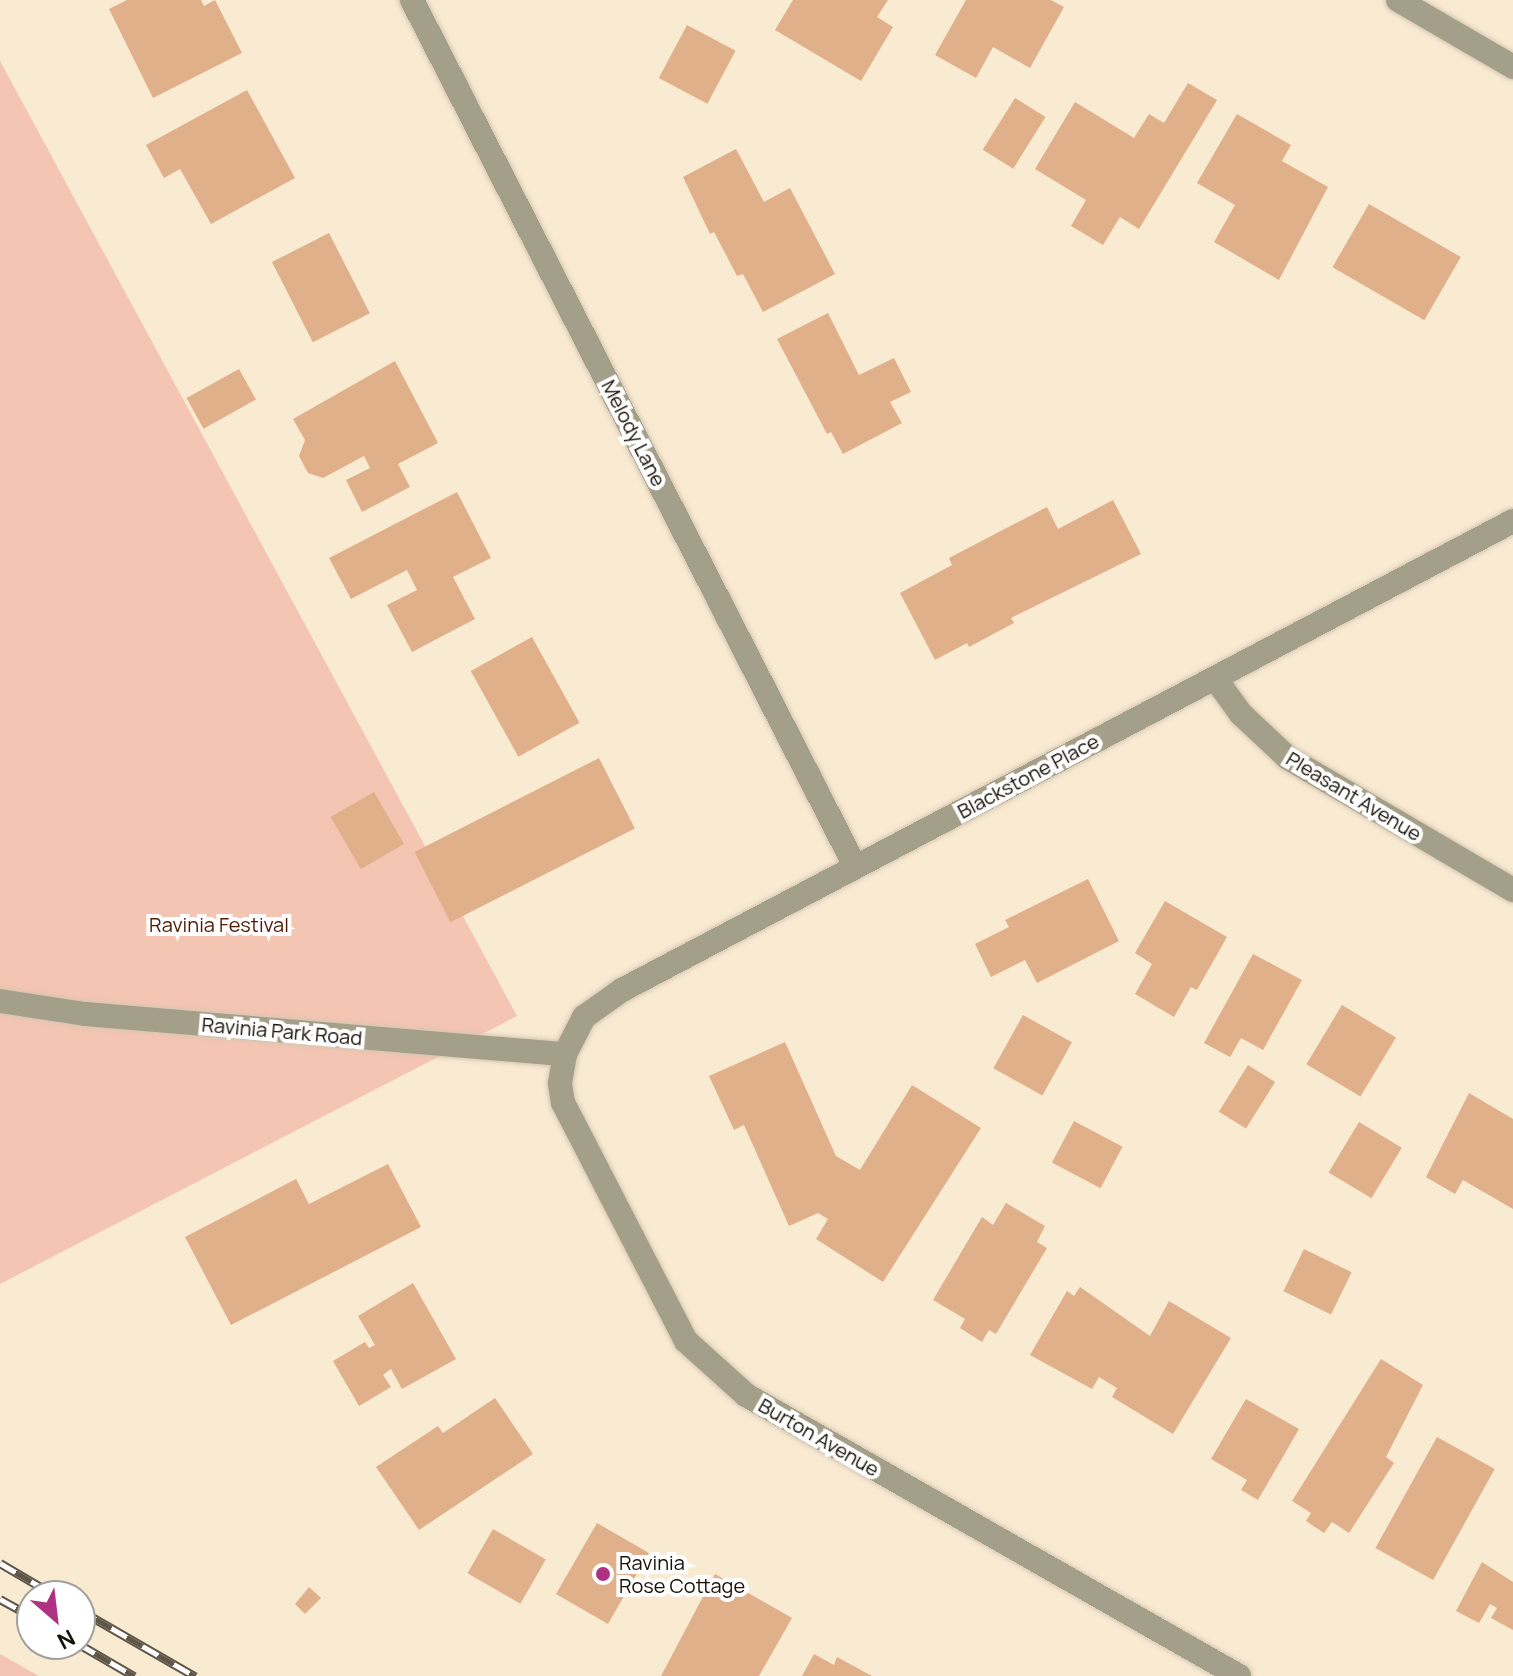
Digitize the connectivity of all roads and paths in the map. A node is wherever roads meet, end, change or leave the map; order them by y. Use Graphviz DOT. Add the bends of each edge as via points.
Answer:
graph roads {
  1 [pos="412,0"];
  2 [pos="1398,0"];
  3 [pos="1513,67"];
  4 [pos="1513,521"];
  5 [pos="1215,678"];
  6 [pos="855,866"];
  7 [pos="1513,890"];
  8 [pos="0,1001"];
  9 [pos="565,1054"];
  10 [pos="1239,1676"];
  1 -- 6 [label="street, Melody Lane"];
  2 -- 3 [label="street"];
  4 -- 5 [label="street, Blackstone Place"];
  5 -- 6 [label="street, Blackstone Place"];
  5 -- 7 [label="street, Pleasant Avenue" via="1241,714 1288,758"];
  6 -- 9 [label="street, Blackstone Place" via="622,990 584,1017"];
  8 -- 9 [label="street, Ravinia Park Road" via="85,1014"];
  9 -- 10 [label="street, Burton Avenue" via="563,1103 686,1341 746,1395"];
}
